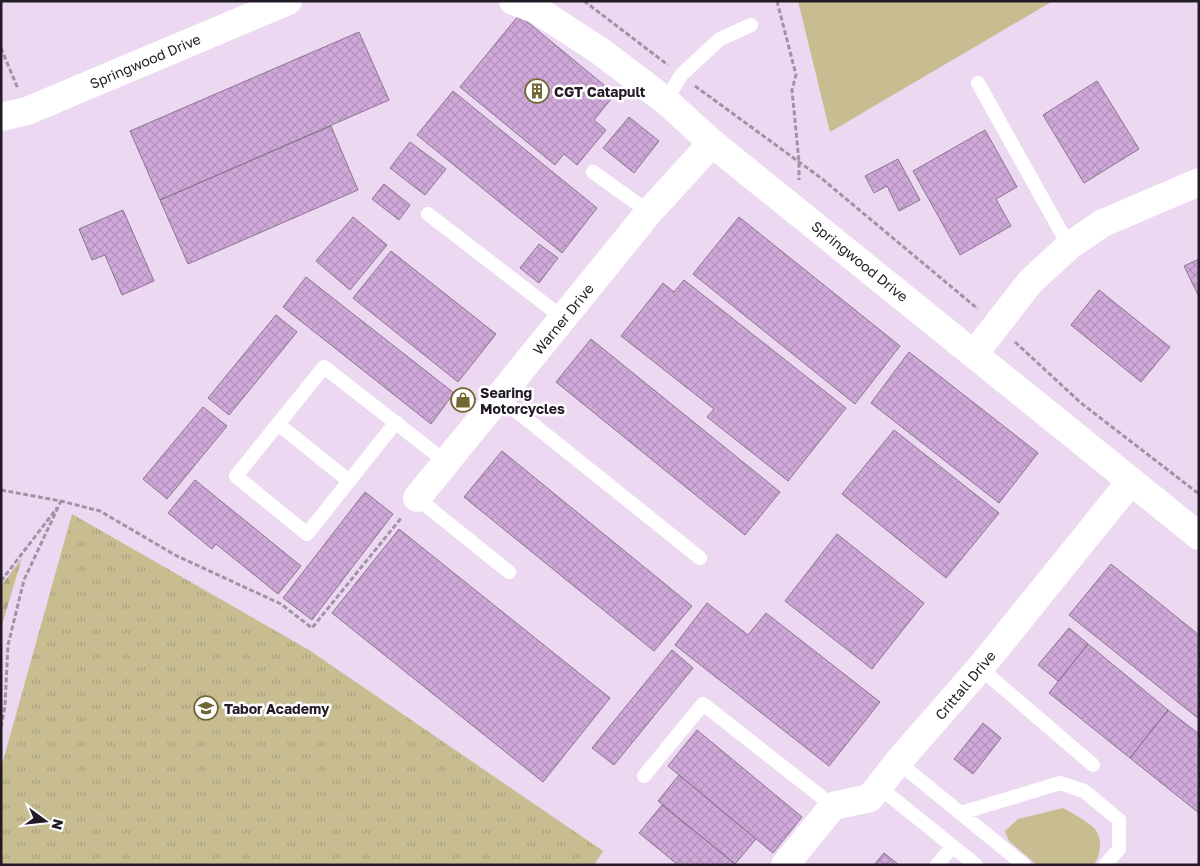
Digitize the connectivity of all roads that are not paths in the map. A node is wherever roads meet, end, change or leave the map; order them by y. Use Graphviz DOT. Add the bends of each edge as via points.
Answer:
graph roads {
  1 [pos="288,1"];
  2 [pos="515,2"];
  3 [pos="751,25"];
  4 [pos="978,83"];
  5 [pos="666,101"];
  6 [pos="14,114"];
  7 [pos="712,143"];
  8 [pos="593,172"];
  9 [pos="1199,182"];
  10 [pos="649,212"];
  11 [pos="428,214"];
  12 [pos="1069,246"];
  13 [pos="563,318"];
  14 [pos="974,354"];
  15 [pos="499,397"];
  16 [pos="396,422"];
  17 [pos="278,424"];
  18 [pos="446,462"];
  19 [pos="349,481"];
  20 [pos="1130,481"];
  21 [pos="417,498"];
  22 [pos="1199,536"];
  23 [pos="700,558"];
  24 [pos="509,572"];
  25 [pos="980,668"];
  26 [pos="898,762"];
  27 [pos="1093,765"];
  28 [pos="644,776"];
  29 [pos="879,787"];
  30 [pos="833,806"];
  31 [pos="961,813"];
  32 [pos="953,846"];
  33 [pos="785,865"];
  34 [pos="937,865"];
  35 [pos="976,865"];
  36 [pos="1024,865"];
  37 [pos="1105,865"];
  1 -- 6 [label="street, Springwood Drive"];
  2 -- 5 [label="street, Springwood Drive" via="537,10 600,51"];
  3 -- 5 [label="lane" via="720,39 681,75"];
  4 -- 12 [label="lane"];
  5 -- 7 [label="street, Springwood Drive"];
  7 -- 10 [label="street, Warner Drive"];
  7 -- 14 [label="street, Springwood Drive"];
  8 -- 10 [label="lane"];
  9 -- 12 [label="street" via="1103,223"];
  10 -- 13 [label="street, Warner Drive"];
  11 -- 13 [label="lane"];
  12 -- 14 [label="street" via="1030,282"];
  13 -- 15 [label="street, Warner Drive"];
  14 -- 20 [label="street, Springwood Drive"];
  15 -- 18 [label="street, Warner Drive"];
  15 -- 23 [label="lane"];
  16 -- 17 [label="lane" via="324,367"];
  16 -- 18 [label="lane"];
  16 -- 19 [label="lane"];
  17 -- 19 [label="lane"];
  17 -- 19 [label="lane" via="236,476 307,534"];
  18 -- 21 [label="street, Warner Drive"];
  20 -- 22 [label="street, Springwood Drive"];
  20 -- 25 [label="street, Crittall Drive"];
  21 -- 24 [label="lane"];
  25 -- 26 [label="street, Crittall Drive"];
  25 -- 27 [label="lane"];
  26 -- 29 [label="street, Crittall Drive"];
  26 -- 31 [label="lane"];
  28 -- 30 [label="lane" via="703,704"];
  29 -- 30 [label="street, Crittall Drive" via="870,798"];
  29 -- 32 [label="lane"];
  30 -- 33 [label="street"];
  31 -- 36 [label="lane"];
  31 -- 37 [label="lane" via="1060,782 1084,791 1119,820 1119,849"];
  32 -- 34 [label="lane"];
  32 -- 35 [label="lane"];
}
